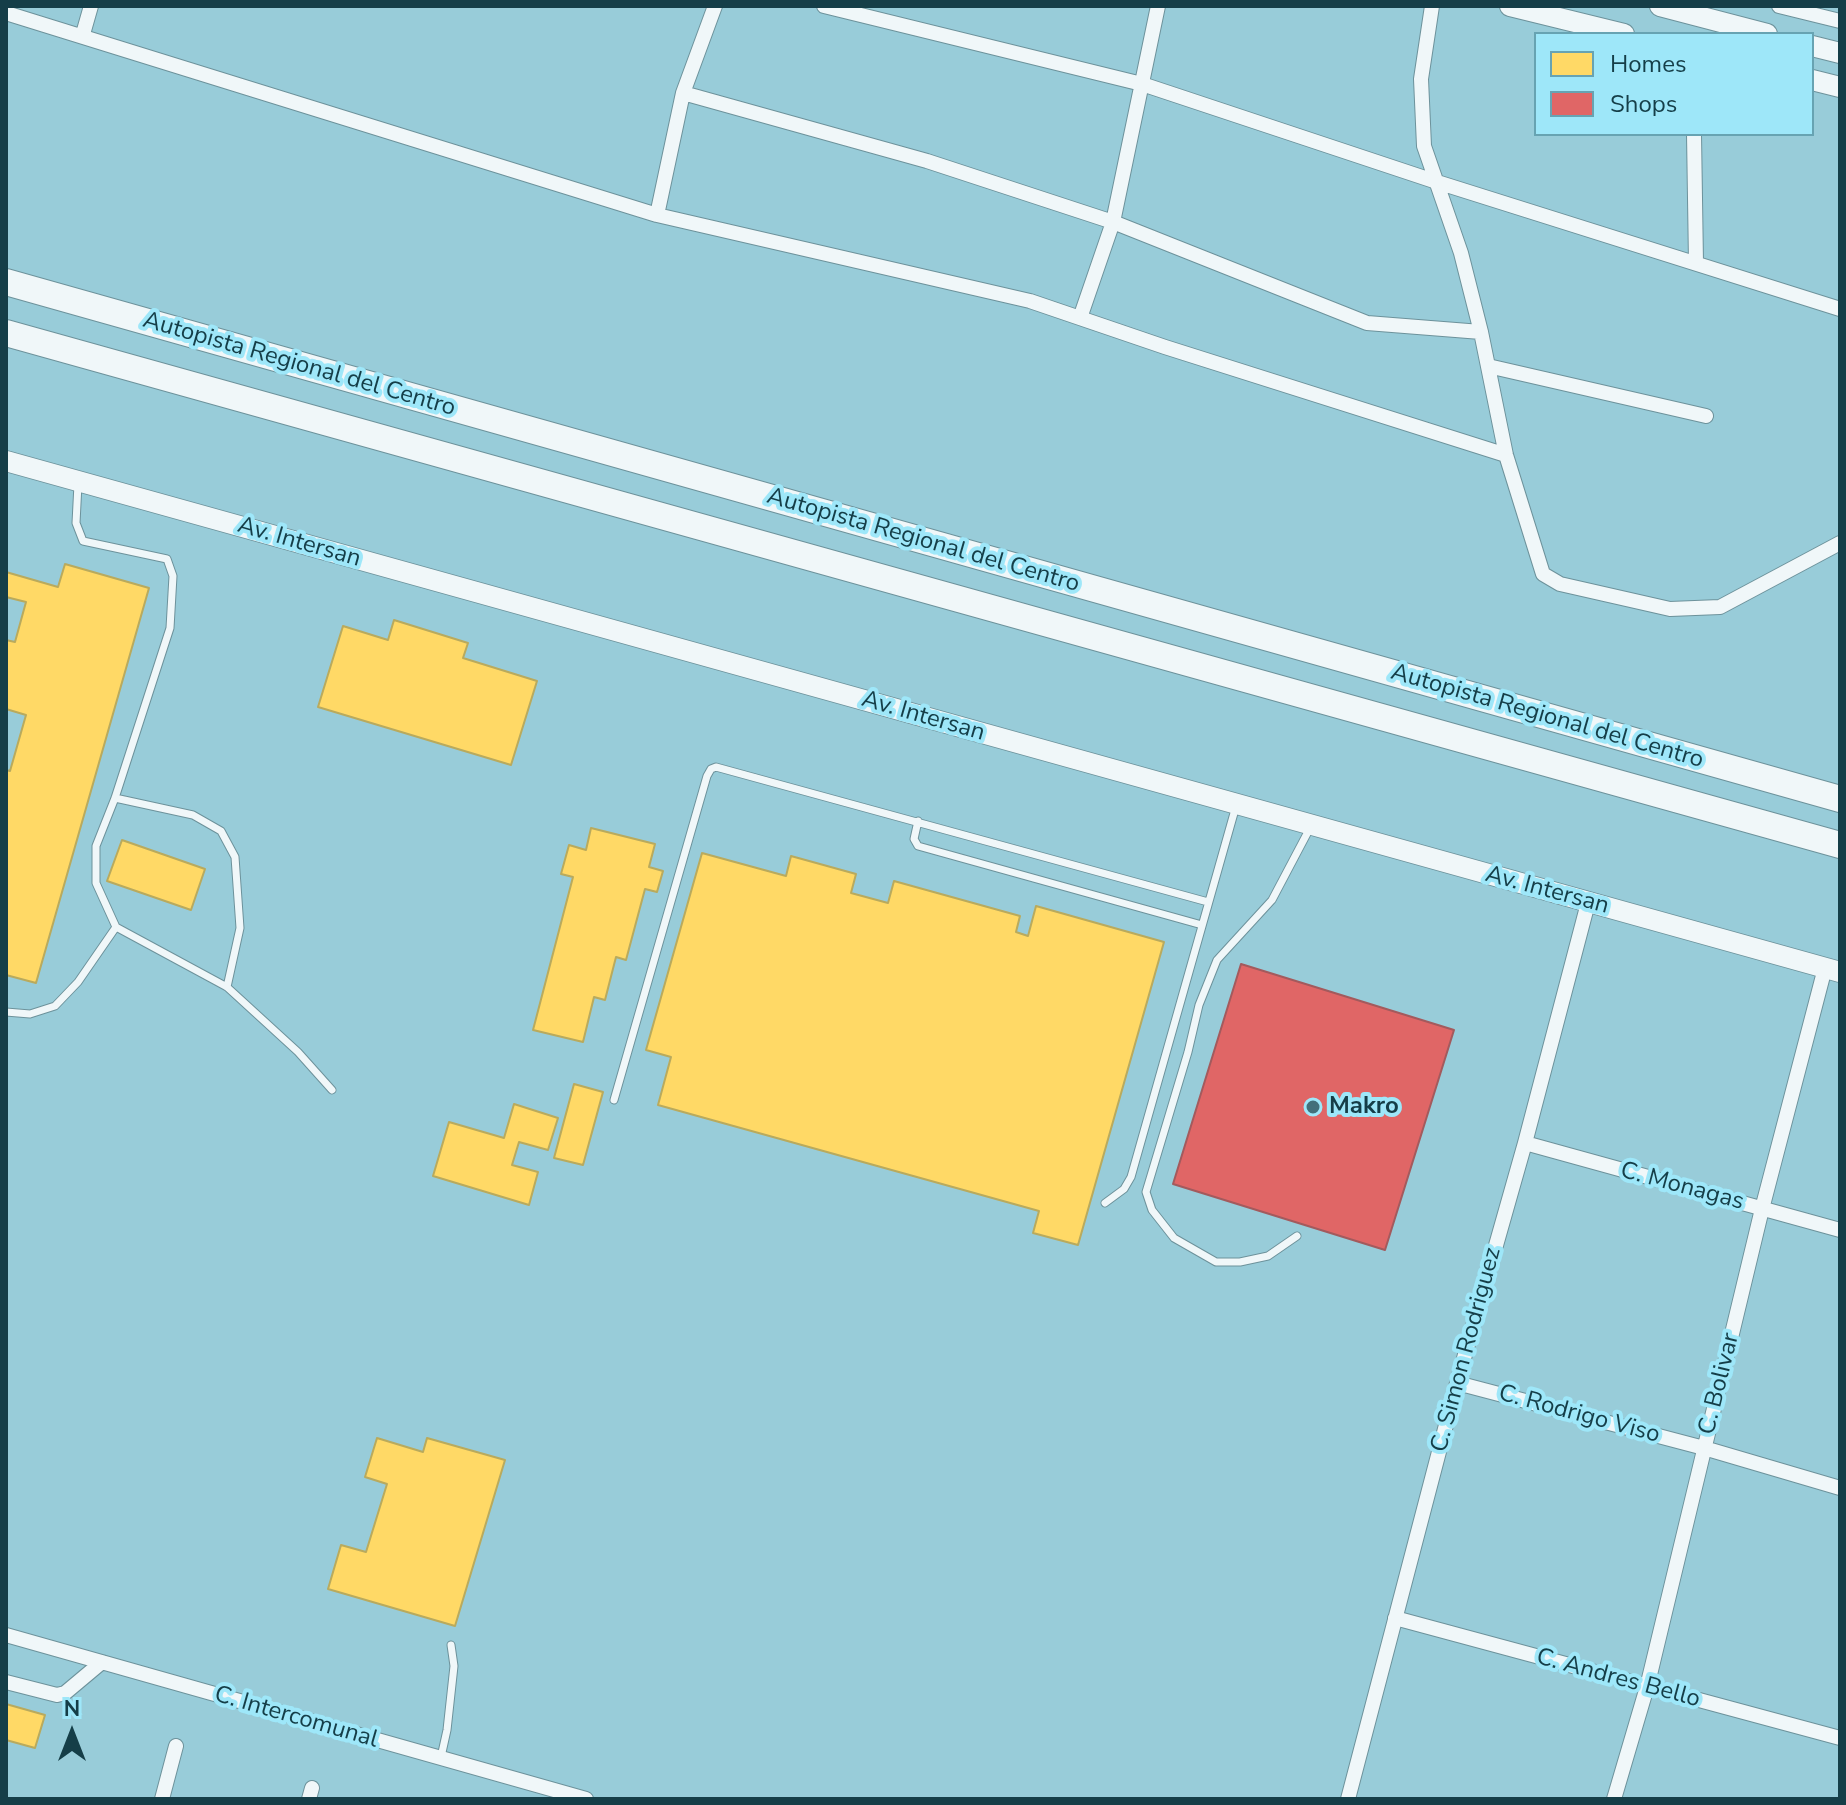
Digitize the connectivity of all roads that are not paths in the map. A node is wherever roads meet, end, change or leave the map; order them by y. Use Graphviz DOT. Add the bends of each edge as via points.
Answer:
graph roads {
  1 [pos="91,6"];
  2 [pos="715,6"];
  3 [pos="824,6"];
  4 [pos="1158,6"];
  5 [pos="1432,6"];
  6 [pos="1510,6"];
  7 [pos="1660,6"];
  8 [pos="1779,6"];
  9 [pos="6,13"];
  10 [pos="1840,21"];
  11 [pos="1616,32"];
  12 [pos="1759,32"];
  13 [pos="83,34"];
  14 [pos="1814,46"];
  15 [pos="1840,53"];
  16 [pos="1814,80"];
  17 [pos="1142,84"];
  18 [pos="1840,87"];
  19 [pos="683,93"];
  20 [pos="1694,136"];
  21 [pos="1437,182"];
  22 [pos="657,215"];
  23 [pos="1113,222"];
  24 [pos="1696,263"];
  25 [pos="6,282"];
  26 [pos="1840,309"];
  27 [pos="1080,318"];
  28 [pos="1481,332"];
  29 [pos="6,333"];
  30 [pos="1488,366"];
  31 [pos="1706,416"];
  32 [pos="1506,455"];
  33 [pos="6,461"];
  34 [pos="78,482"];
  35 [pos="1840,543"];
  36 [pos="115,798"];
  37 [pos="1840,799"];
  38 [pos="1237,804"];
  39 [pos="918,821"];
  40 [pos="1311,826"];
  41 [pos="1840,845"];
  42 [pos="1208,902"];
  43 [pos="1588,903"];
  44 [pos="1202,925"];
  45 [pos="116,927"];
  46 [pos="1832,970"];
  47 [pos="227,987"];
  48 [pos="6,1012"];
  49 [pos="332,1090"];
  50 [pos="614,1100"];
  51 [pos="1525,1143"];
  52 [pos="1105,1203"];
  53 [pos="1762,1209"];
  54 [pos="1840,1230"];
  55 [pos="1297,1236"];
  56 [pos="1457,1383"];
  57 [pos="1704,1448"];
  58 [pos="1840,1488"];
  59 [pos="1395,1618"];
  60 [pos="6,1635"];
  61 [pos="451,1645"];
  62 [pos="102,1662"];
  63 [pos="6,1682"];
  64 [pos="1647,1687"];
  65 [pos="1840,1738"];
  66 [pos="176,1746"];
  67 [pos="440,1759"];
  68 [pos="162,1799"];
  69 [pos="586,1799"];
  70 [pos="1348,1799"];
  71 [pos="1614,1799"];
  1 -- 13 [label="street"];
  2 -- 19 [label="street"];
  3 -- 17 [label="street"];
  4 -- 17 [label="street"];
  5 -- 21 [label="street" via="1421,109 1424,146"];
  6 -- 11 [label="street"];
  7 -- 12 [label="street"];
  8 -- 10 [label="street"];
  9 -- 13 [label="street"];
  13 -- 22 [label="street"];
  14 -- 15 [label="street"];
  16 -- 18 [label="street"];
  17 -- 21 [label="street"];
  17 -- 23 [label="street"];
  19 -- 22 [label="street"];
  19 -- 23 [label="street" via="927,161"];
  20 -- 24 [label="street"];
  21 -- 24 [label="street"];
  21 -- 28 [label="street"];
  22 -- 27 [label="street" via="1030,301"];
  23 -- 27 [label="street"];
  23 -- 28 [label="street" via="1367,323"];
  24 -- 26 [label="street"];
  25 -- 37 [label="highway, Autopista Regional del Centro"];
  27 -- 32 [label="street"];
  28 -- 30 [label="street"];
  29 -- 41 [label="highway, Autopista Regional del Centro"];
  30 -- 31 [label="street"];
  30 -- 32 [label="street"];
  32 -- 35 [label="street" via="1543,574 1560,584 1670,609 1720,607"];
  33 -- 34 [label="street, Av. Intersan"];
  34 -- 36 [label="lane" via="76,523 83,541 167,559 173,576 170,628"];
  34 -- 38 [label="street, Av. Intersan"];
  36 -- 45 [label="lane" via="96,846 96,883"];
  36 -- 47 [label="lane" via="193,815 221,831 235,857 240,928"];
  38 -- 40 [label="street, Av. Intersan"];
  38 -- 42 [label="lane"];
  39 -- 42 [label="lane"];
  39 -- 44 [label="lane" via="918,846"];
  39 -- 50 [label="lane" via="711,769"];
  40 -- 43 [label="street, Av. Intersan"];
  40 -- 55 [label="lane" via="1272,900 1217,960 1199,1005 1146,1192 1167,1230 1216,1262 1268,1256"];
  42 -- 44 [label="lane"];
  43 -- 46 [label="street, Av. Intersan"];
  43 -- 51 [label="street, C. Simon Rodriguez"];
  44 -- 52 [label="lane" via="1131,1177"];
  45 -- 47 [label="lane"];
  45 -- 48 [label="lane" via="55,1006 30,1014"];
  46 -- 53 [label="street, C. Bolivar"];
  47 -- 49 [label="lane"];
  51 -- 53 [label="street, C. Monagas"];
  51 -- 56 [label="street, C. Simon Rodriguez"];
  53 -- 54 [label="street, C. Monagas"];
  53 -- 57 [label="street, C. Bolivar"];
  56 -- 57 [label="street, C. Rodrigo Viso"];
  56 -- 59 [label="street, C. Simon Rodriguez"];
  57 -- 58 [label="street, C. Rodrigo Viso"];
  57 -- 64 [label="street, C. Bolivar"];
  59 -- 64 [label="street, C. Andres Bello"];
  59 -- 70 [label="street, C. Simon Rodriguez"];
  60 -- 62 [label="street, C. Intercomunal"];
  61 -- 67 [label="lane" via="454,1666"];
  62 -- 63 [label="street" via="57,1695"];
  62 -- 67 [label="street, C. Intercomunal"];
  64 -- 65 [label="street, C. Andres Bello"];
  64 -- 71 [label="street, C. Bolivar"];
  66 -- 68 [label="street"];
  67 -- 69 [label="street, C. Intercomunal"];
}
